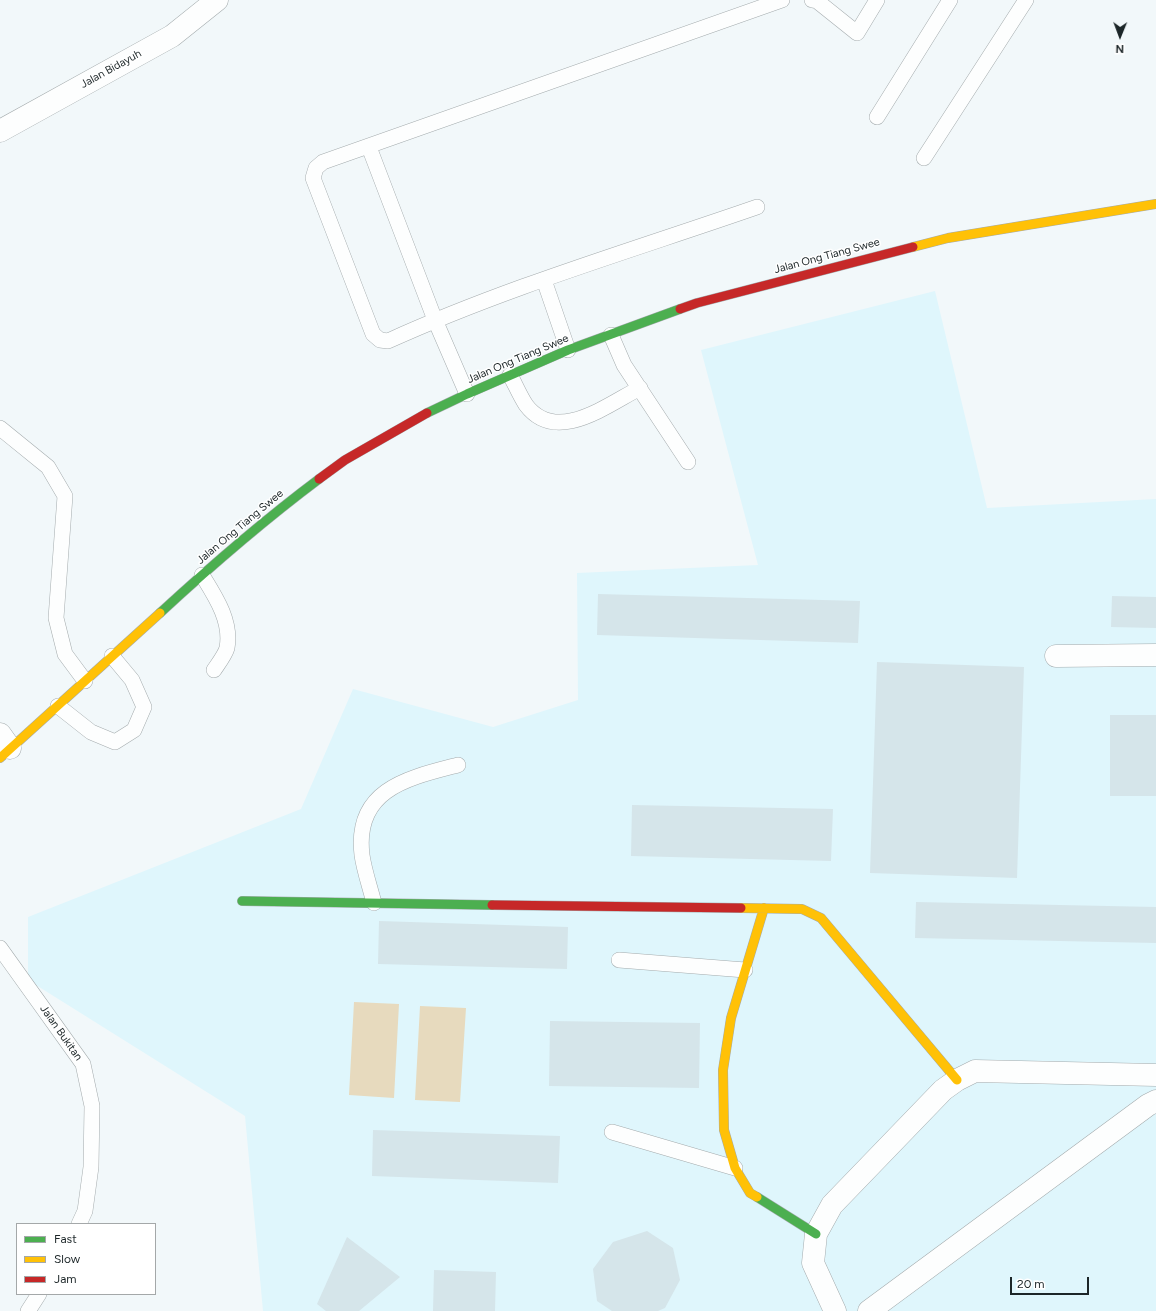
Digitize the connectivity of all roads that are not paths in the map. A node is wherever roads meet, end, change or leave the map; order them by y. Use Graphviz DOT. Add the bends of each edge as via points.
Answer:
graph roads {
  1 [pos="217,0"];
  2 [pos="782,0"];
  3 [pos="812,0"];
  4 [pos="877,0"];
  5 [pos="950,0"];
  6 [pos="1026,0"];
  7 [pos="877,117"];
  8 [pos="0,131"];
  9 [pos="369,147"];
  10 [pos="924,158"];
  11 [pos="1156,204"];
  12 [pos="757,207"];
  13 [pos="544,280"];
  14 [pos="435,320"];
  15 [pos="611,334"];
  16 [pos="568,350"];
  17 [pos="510,375"];
  18 [pos="640,388"];
  19 [pos="468,394"];
  20 [pos="0,428"];
  21 [pos="688,462"];
  22 [pos="202,575"];
  23 [pos="1156,655"];
  24 [pos="112,656"];
  25 [pos="1056,656"];
  26 [pos="214,670"];
  27 [pos="85,681"];
  28 [pos="58,706"];
  29 [pos="3,747"];
  30 [pos="458,765"];
  31 [pos="242,901"];
  32 [pos="374,902"];
  33 [pos="764,908"];
  34 [pos="0,948"];
  35 [pos="619,960"];
  36 [pos="745,970"];
  37 [pos="1156,1075"];
  38 [pos="957,1080"];
  39 [pos="1153,1104"];
  40 [pos="612,1132"];
  41 [pos="736,1168"];
  42 [pos="79,1223"];
  43 [pos="816,1234"];
  44 [pos="38,1295"];
  45 [pos="28,1311"];
  46 [pos="835,1311"];
  47 [pos="869,1311"];
  1 -- 8 [label="street, Jalan Bidayuh" via="172,36"];
  2 -- 9 [label="lane"];
  3 -- 4 [label="lane" via="817,1 857,33"];
  5 -- 7 [label="lane"];
  6 -- 10 [label="lane"];
  9 -- 14 [label="lane"];
  9 -- 14 [label="lane" via="323,162 316,168 313,178 373,334 380,340 388,341"];
  11 -- 15 [label="main road, Jalan Ong Tiang Swee" via="914,246 697,303"];
  12 -- 13 [label="lane"];
  13 -- 14 [label="lane"];
  13 -- 16 [label="lane"];
  14 -- 19 [label="lane"];
  15 -- 16 [label="main road, Jalan Ong Tiang Swee"];
  15 -- 18 [label="lane" via="624,365"];
  16 -- 17 [label="main road, Jalan Ong Tiang Swee"];
  17 -- 18 [label="lane" via="526,405 542,418 556,423 580,419"];
  17 -- 19 [label="main road, Jalan Ong Tiang Swee"];
  18 -- 21 [label="lane"];
  19 -- 22 [label="main road, Jalan Ong Tiang Swee" via="406,424 344,460 284,506"];
  20 -- 27 [label="lane" via="48,467 66,496 56,618 65,654"];
  22 -- 24 [label="main road, Jalan Ong Tiang Swee"];
  22 -- 26 [label="lane" via="219,602 227,629 226,649"];
  23 -- 25 [label="street"];
  24 -- 27 [label="main road, Jalan Ong Tiang Swee"];
  24 -- 28 [label="lane" via="132,680 144,707 134,730 116,742 91,732"];
  27 -- 28 [label="main road, Jalan Ong Tiang Swee"];
  28 -- 29 [label="main road, Jalan Ong Tiang Swee"];
  30 -- 32 [label="lane" via="400,783 386,790 372,807 362,826 362,854"];
  31 -- 32 [label="main road"];
  32 -- 33 [label="main road"];
  33 -- 36 [label="main road"];
  33 -- 38 [label="main road" via="802,909 821,918"];
  34 -- 42 [label="lane, Jalan Bukitan" via="82,1064 92,1106 91,1167 85,1211"];
  35 -- 36 [label="lane"];
  36 -- 41 [label="main road" via="731,1018 723,1070 724,1130"];
  37 -- 38 [label="street" via="974,1071"];
  38 -- 43 [label="street" via="943,1090 832,1205"];
  39 -- 47 [label="street"];
  40 -- 41 [label="lane"];
  41 -- 43 [label="main road" via="750,1193"];
  43 -- 46 [label="street" via="813,1263"];
  44 -- 45 [label="lane"];
}
